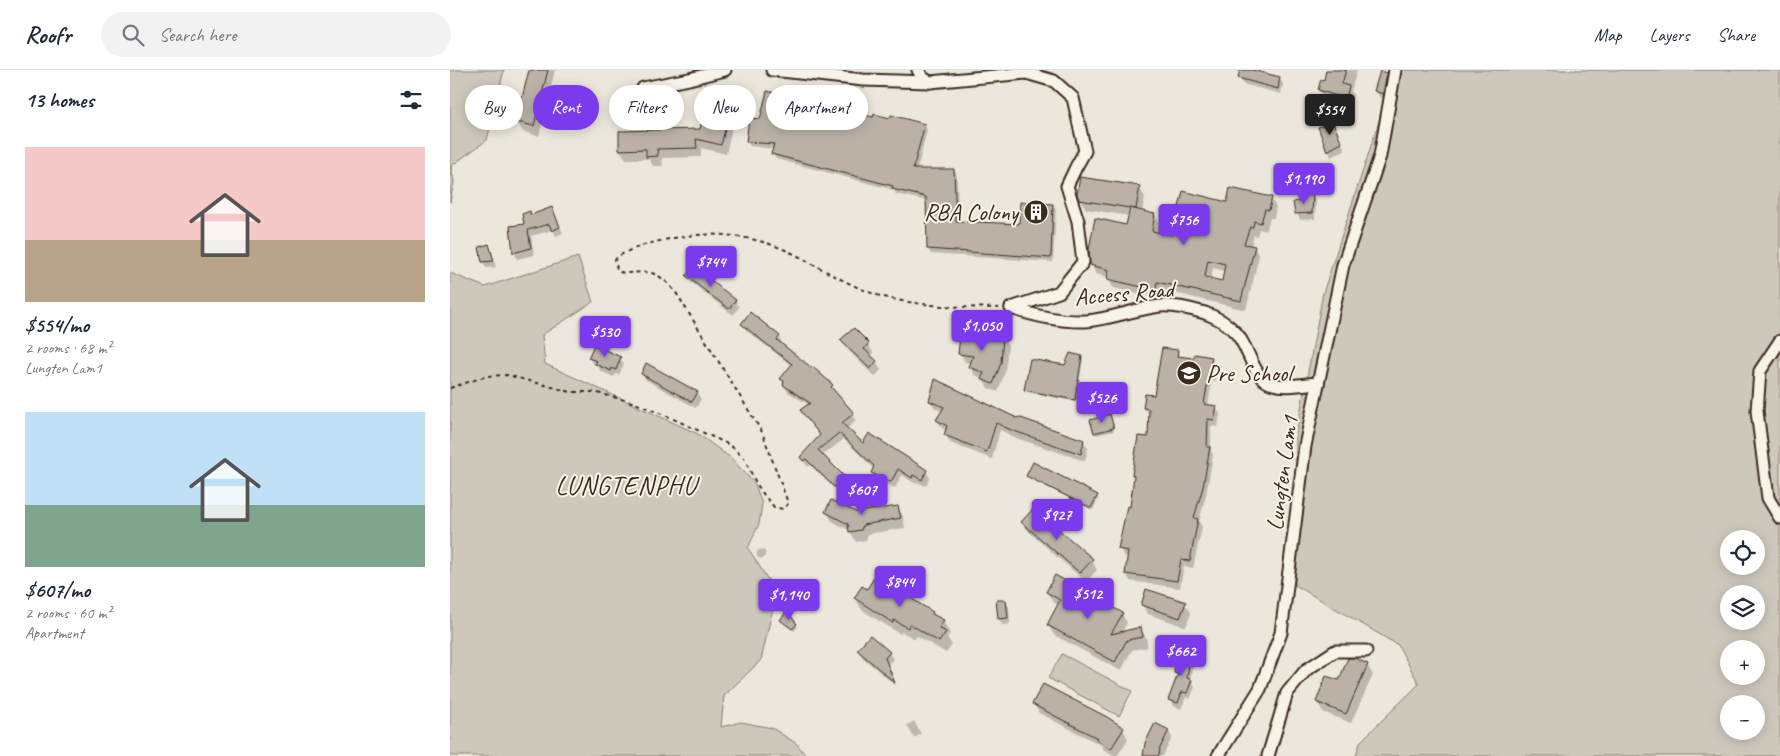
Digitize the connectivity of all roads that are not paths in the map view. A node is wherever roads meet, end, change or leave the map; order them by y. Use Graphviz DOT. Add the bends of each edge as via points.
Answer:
graph roads {
  1 [pos="725,70"];
  2 [pos="772,70"];
  3 [pos="918,70"];
  4 [pos="1395,70"];
  5 [pos="930,82"];
  6 [pos="658,85"];
  7 [pos="1780,341"];
  8 [pos="1318,383"];
  9 [pos="1780,518"];
  10 [pos="1366,651"];
  11 [pos="1218,756"];
  12 [pos="1268,756"];
  1 -- 6 [label="street"];
  2 -- 5 [label="street, Access Road" via="863,80"];
  3 -- 5 [label="street"];
  4 -- 8 [label="street, Lungten Lam1" via="1380,156 1344,265"];
  5 -- 8 [label="street, Access Road" via="1026,73 1054,81 1073,98 1086,151 1067,186 1078,221 1083,262 1059,292 1011,308 1060,320 1086,321 1162,306 1193,310 1215,317 1237,334 1266,381 1286,386"];
  7 -- 9 [label="street" via="1760,371 1757,410 1768,498"];
  8 -- 11 [label="street, Lungten Lam1" via="1305,446 1281,633 1260,689"];
  10 -- 12 [label="street" via="1335,651 1306,670 1287,693"];
}
